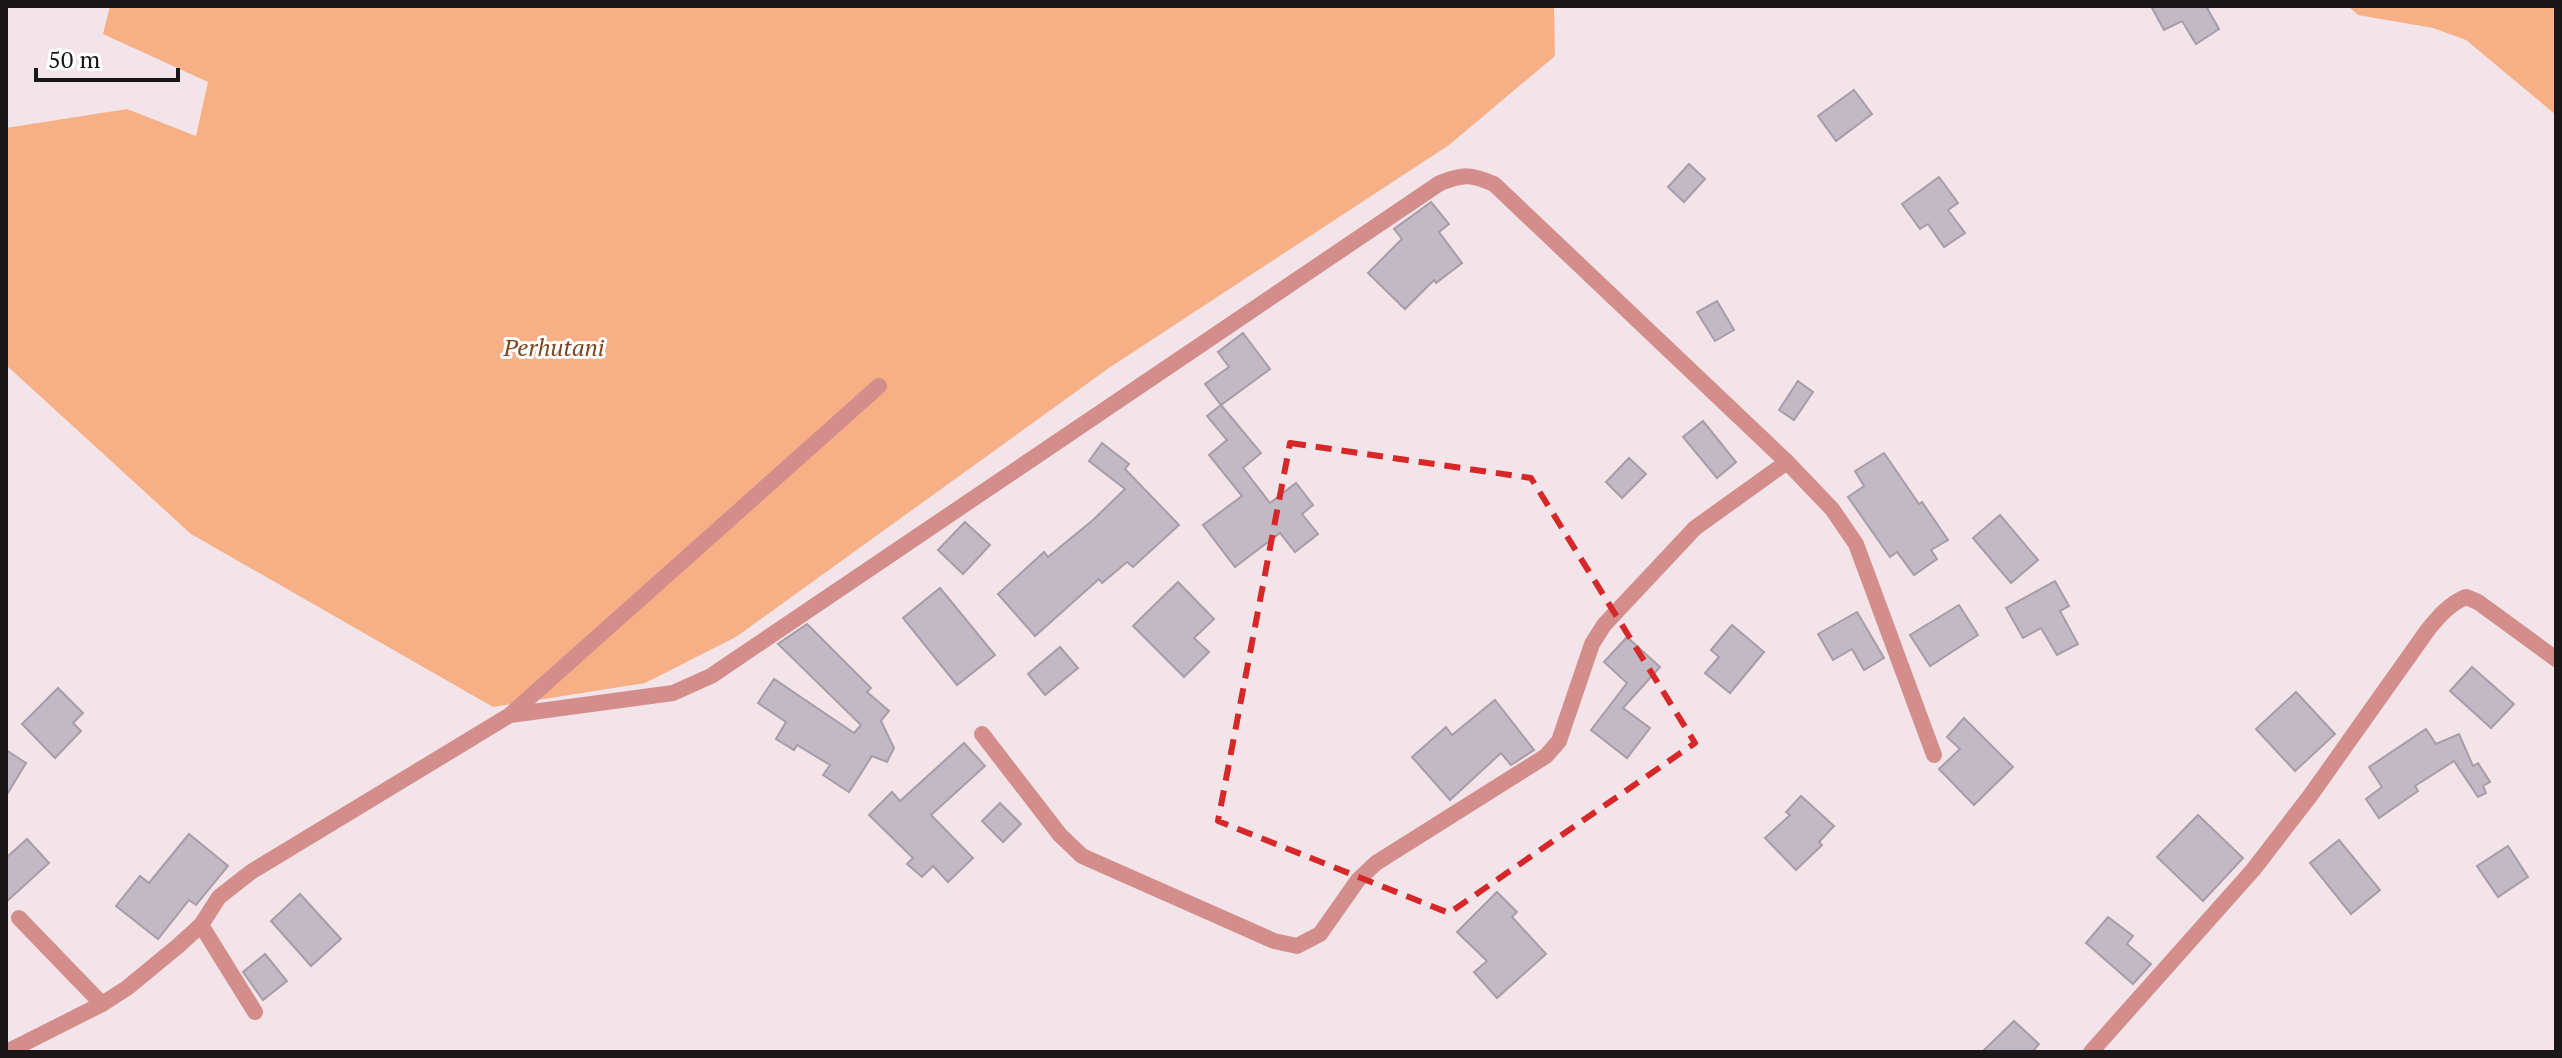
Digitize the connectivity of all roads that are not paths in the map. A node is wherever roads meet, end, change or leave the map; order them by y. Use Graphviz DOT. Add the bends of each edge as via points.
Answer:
graph roads {
  1 [pos="879,386"];
  2 [pos="1787,462"];
  3 [pos="2556,659"];
  4 [pos="510,715"];
  5 [pos="982,734"];
  6 [pos="1934,755"];
  7 [pos="19,918"];
  8 [pos="201,925"];
  9 [pos="102,1004"];
  10 [pos="255,1012"];
  11 [pos="7,1052"];
  12 [pos="2091,1052"];
  1 -- 4 [label="street"];
  2 -- 4 [label="street" via="1494,184 1474,175 1459,176 1440,183 711,676 673,693"];
  2 -- 5 [label="street" via="1695,528 1604,625 1592,644 1559,741 1546,756 1376,863 1320,934 1297,946 1274,941 1082,856"];
  2 -- 6 [label="street" via="1832,509 1856,544"];
  3 -- 12 [label="street" via="2478,602 2466,597 2456,601 2427,631 2253,870"];
  4 -- 8 [label="street" via="231,885"];
  7 -- 9 [label="street"];
  8 -- 9 [label="street"];
  8 -- 10 [label="street"];
  9 -- 11 [label="street"];
}
